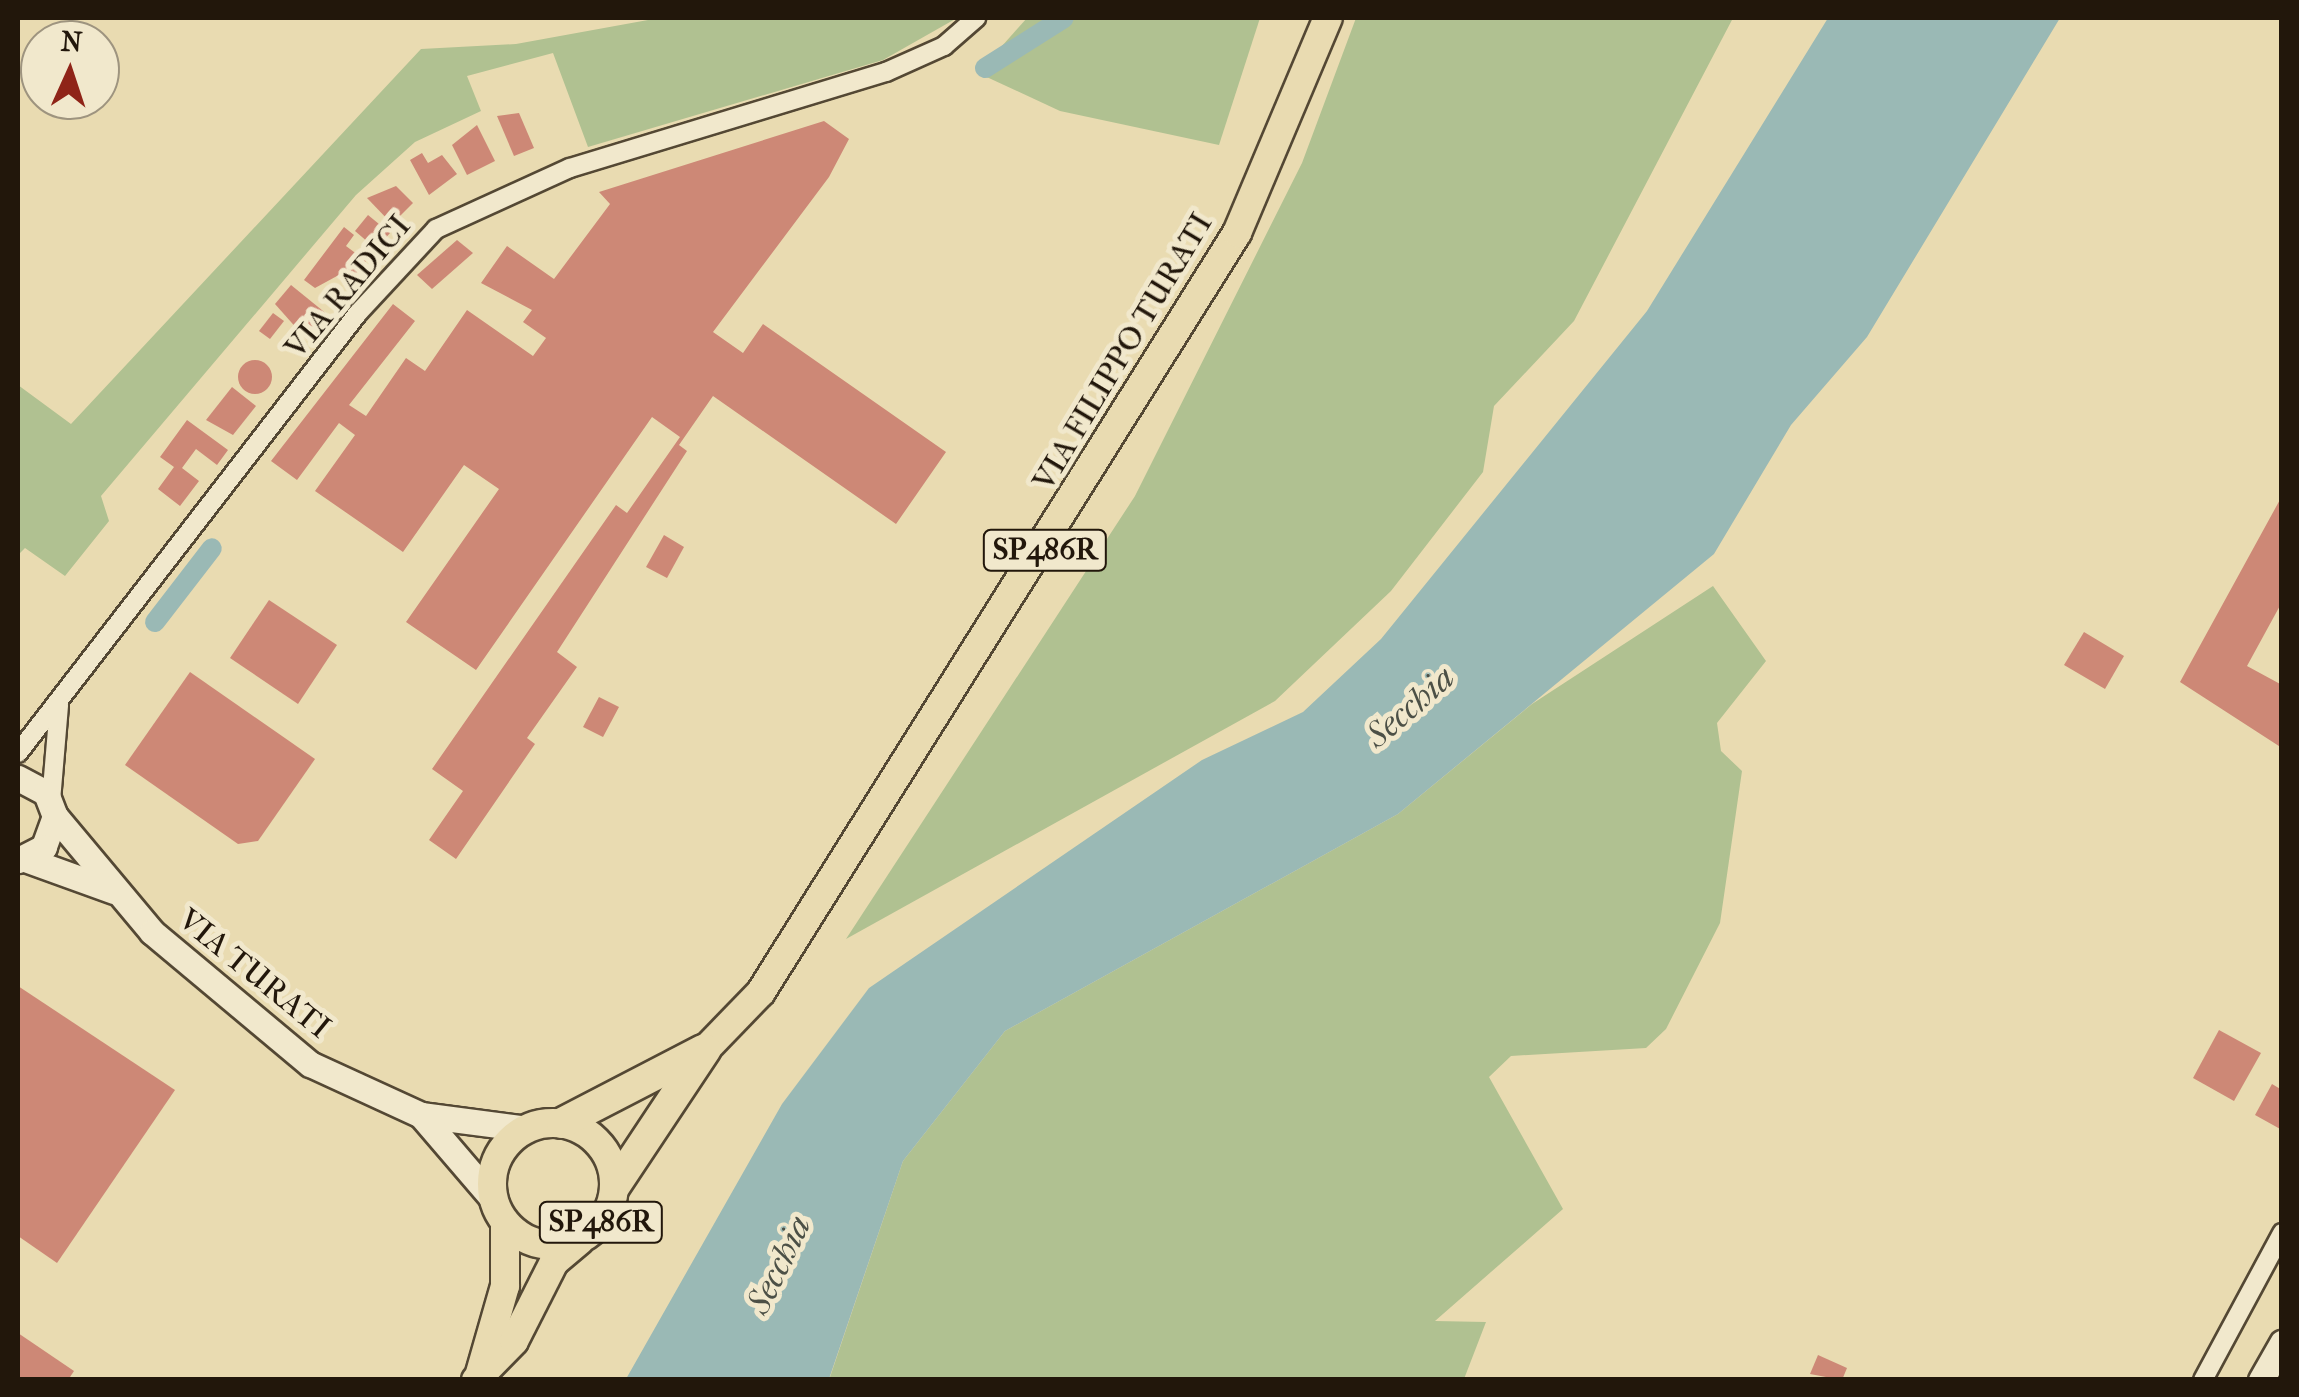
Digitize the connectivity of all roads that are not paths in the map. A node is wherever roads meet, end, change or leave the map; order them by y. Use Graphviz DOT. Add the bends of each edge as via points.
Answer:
graph roads {
  1 [pos="976,18"];
  2 [pos="1328,18"];
  3 [pos="59,705"];
  4 [pos="18,753"];
  5 [pos="18,778"];
  6 [pos="53,809"];
  7 [pos="21,860"];
  8 [pos="114,891"];
  9 [pos="706,1048"];
  10 [pos="420,1115"];
  11 [pos="562,1123"];
  12 [pos="526,1129"];
  13 [pos="615,1186"];
  14 [pos="499,1211"];
  15 [pos="2282,1233"];
  16 [pos="580,1240"];
  17 [pos="2282,1343"];
  18 [pos="478,1378"];
  19 [pos="2204,1380"];
  20 [pos="2262,1380"];
  1 -- 3 [label="street, VIA RADICI" via="944,46 886,72 570,168 436,229 358,313"];
  2 -- 9 [label="main road, VIA FILIPPO TURATI / SP486R" via="1238,233 762,992"];
  3 -- 4 [label="street, VIA RADICI"];
  3 -- 6 [label="street"];
  5 -- 6 [label="street, VIA TURATI"];
  6 -- 7 [label="street" via="44,847"];
  6 -- 8 [label="street, VIA TURATI"];
  7 -- 8 [label="street, VIA TURATI"];
  8 -- 10 [label="street, VIA TURATI" via="207,985 310,1064"];
  9 -- 11 [label="highway, SP486R"];
  9 -- 13 [label="highway, SP486R"];
  10 -- 12 [label="street"];
  10 -- 14 [label="street"];
  11 -- 12 [label="main road, SP486R"];
  11 -- 13 [label="main road, SP486R" via="606,1152"];
  12 -- 14 [label="main road, SP486R" via="497,1158"];
  13 -- 16 [label="main road, SP486R" via="604,1217"];
  14 -- 16 [label="main road, SP486R" via="540,1244"];
  14 -- 18 [label="main road, SP486R" via="505,1286"];
  15 -- 19 [label="street"];
  16 -- 18 [label="main road, SP486R" via="554,1262 514,1341"];
  17 -- 20 [label="street"];
}
